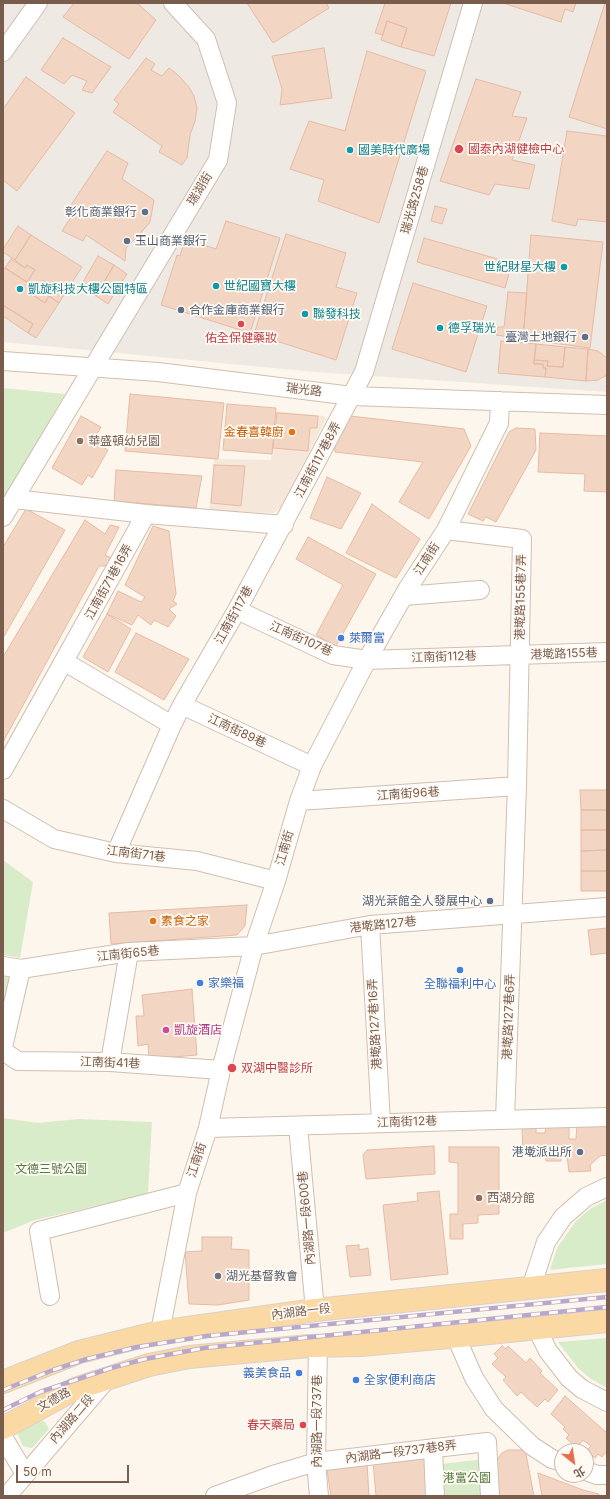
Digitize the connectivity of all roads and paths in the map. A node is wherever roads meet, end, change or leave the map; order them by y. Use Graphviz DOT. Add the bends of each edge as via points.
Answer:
graph roads {
  1 [pos="38,3"];
  2 [pos="172,3"];
  3 [pos="473,3"];
  4 [pos="3,52"];
  5 [pos="3,361"];
  6 [pos="93,367"];
  7 [pos="352,396"];
  8 [pos="500,401"];
  9 [pos="607,405"];
  10 [pos="14,499"];
  11 [pos="146,514"];
  12 [pos="3,517"];
  13 [pos="284,525"];
  14 [pos="446,530"];
  15 [pos="480,590"];
  16 [pos="404,596"];
  17 [pos="237,610"];
  18 [pos="607,652"];
  19 [pos="520,655"];
  20 [pos="367,660"];
  21 [pos="65,662"];
  22 [pos="182,705"];
  23 [pos="172,725"];
  24 [pos="312,766"];
  25 [pos="3,770"];
  26 [pos="517,786"];
  27 [pos="299,801"];
  28 [pos="3,808"];
  29 [pos="116,853"];
  30 [pos="276,881"];
  31 [pos="607,906"];
  32 [pos="513,914"];
  33 [pos="370,925"];
  34 [pos="254,946"];
  35 [pos="129,952"];
  36 [pos="3,966"];
  37 [pos="21,969"];
  38 [pos="3,1047"];
  39 [pos="3,1051"];
  40 [pos="110,1062"];
  41 [pos="221,1070"];
  42 [pos="607,1117"];
  43 [pos="505,1120"];
  44 [pos="380,1123"];
  45 [pos="298,1126"];
  46 [pos="208,1128"];
  47 [pos="607,1187"];
  48 [pos="187,1193"];
  49 [pos="607,1280"];
  50 [pos="531,1288"];
  51 [pos="50,1296"];
  52 [pos="314,1310"];
  53 [pos="607,1321"];
  54 [pos="537,1329"];
  55 [pos="160,1332"];
  56 [pos="460,1336"];
  57 [pos="318,1346"];
  58 [pos="107,1379"];
  59 [pos="3,1382"];
  60 [pos="607,1402"];
  61 [pos="508,1423"];
  62 [pos="3,1428"];
  63 [pos="3,1437"];
  64 [pos="487,1442"];
  65 [pos="433,1448"];
  66 [pos="554,1460"];
  67 [pos="316,1462"];
  68 [pos="25,1474"];
  69 [pos="594,1474"];
  70 [pos="607,1475"];
  71 [pos="15,1493"];
  72 [pos="215,1496"];
  73 [pos="319,1496"];
  74 [pos="435,1496"];
  75 [pos="490,1496"];
  1 -- 4 [label="street"];
  2 -- 6 [label="street, 瑞湖街" via="206,39 227,102 218,160"];
  3 -- 7 [label="street, 瑞光路258巷" via="364,372"];
  5 -- 6 [label="street, 瑞光路"];
  6 -- 7 [label="street, 瑞光路" via="158,372"];
  6 -- 10 [label="street"];
  7 -- 8 [label="street, 瑞光路"];
  7 -- 13 [label="street, 江南街117巷8弄"];
  8 -- 9 [label="street, 瑞光路"];
  8 -- 14 [label="street, 江南街" via="499,423"];
  10 -- 11 [label="street"];
  10 -- 12 [label="street"];
  11 -- 13 [label="street"];
  11 -- 21 [label="street, 江南街71巷16弄"];
  13 -- 17 [label="street, 江南街117巷"];
  14 -- 16 [label="street, 江南街"];
  14 -- 19 [label="street, 港墘路155巷7弄" via="522,539"];
  15 -- 16 [label="street"];
  16 -- 20 [label="street, 江南街"];
  17 -- 20 [label="street, 江南街107巷" via="332,655"];
  17 -- 22 [label="street, 江南街117巷"];
  18 -- 19 [label="street, 港墘路155巷"];
  19 -- 20 [label="street, 江南街112巷"];
  19 -- 26 [label="street"];
  20 -- 24 [label="street, 江南街"];
  21 -- 23 [label="street"];
  21 -- 25 [label="street, 江南街71巷16弄"];
  22 -- 23 [label="street"];
  22 -- 24 [label="street, 江南街89巷"];
  23 -- 29 [label="street"];
  24 -- 27 [label="street, 江南街"];
  26 -- 27 [label="street, 江南街96巷"];
  26 -- 32 [label="street"];
  27 -- 30 [label="street, 江南街"];
  28 -- 29 [label="street, 江南街71巷" via="54,839"];
  29 -- 30 [label="street, 江南街71巷" via="197,861"];
  30 -- 34 [label="street, 江南街"];
  31 -- 32 [label="street, 港墘路127巷"];
  32 -- 33 [label="street, 港墘路127巷"];
  32 -- 43 [label="street, 港墘路127巷6弄"];
  33 -- 34 [label="street, 港墘路127巷"];
  33 -- 44 [label="street, 港墘路127巷16弄"];
  34 -- 35 [label="street, 江南街65巷"];
  34 -- 41 [label="street, 江南街"];
  35 -- 37 [label="street, 江南街65巷"];
  35 -- 40 [label="street"];
  36 -- 37 [label="street, 江南街65巷"];
  37 -- 38 [label="street"];
  39 -- 40 [label="street, 江南街41巷" via="18,1061"];
  40 -- 41 [label="street, 江南街41巷"];
  41 -- 46 [label="street, 江南街"];
  42 -- 43 [label="street, 江南街12巷"];
  43 -- 44 [label="street, 江南街12巷"];
  44 -- 45 [label="street, 江南街12巷"];
  45 -- 46 [label="street, 江南街12巷"];
  45 -- 52 [label="street, 內湖路一段600巷"];
  46 -- 48 [label="street, 江南街"];
  47 -- 50 [label="street" via="586,1197 563,1217 546,1242"];
  48 -- 51 [label="street" via="39,1231"];
  48 -- 55 [label="street, 江南街"];
  49 -- 50 [label="main road, 內湖路一段"];
  50 -- 52 [label="main road, 內湖路一段"];
  52 -- 55 [label="main road, 內湖路一段"];
  53 -- 54 [label="main road"];
  54 -- 56 [label="main road"];
  54 -- 60 [label="street" via="548,1351 569,1378 582,1389"];
  55 -- 59 [label="main road, 內湖路一段" via="79,1352"];
  56 -- 57 [label="main road"];
  56 -- 61 [label="street" via="460,1346 474,1378 494,1409"];
  57 -- 58 [label="main road" via="189,1357 149,1365"];
  57 -- 67 [label="street, 內湖路一段737巷"];
  58 -- 62 [label="main road, 文德路" via="75,1388"];
  58 -- 68 [label="street, 內湖路二段"];
  61 -- 64 [label="street"];
  61 -- 66 [label="street" via="532,1446"];
  63 -- 68 [label="street"];
  64 -- 65 [label="street, 內湖路一段737巷8弄"];
  64 -- 75 [label="street"];
  65 -- 67 [label="street, 內湖路一段737巷8弄"];
  65 -- 74 [label="street"];
  67 -- 72 [label="street, 內湖路一段737巷8弄"];
  67 -- 73 [label="street, 內湖路一段737巷"];
  68 -- 71 [label="street, 內湖路二段"];
  69 -- 70 [label="street"];
}
